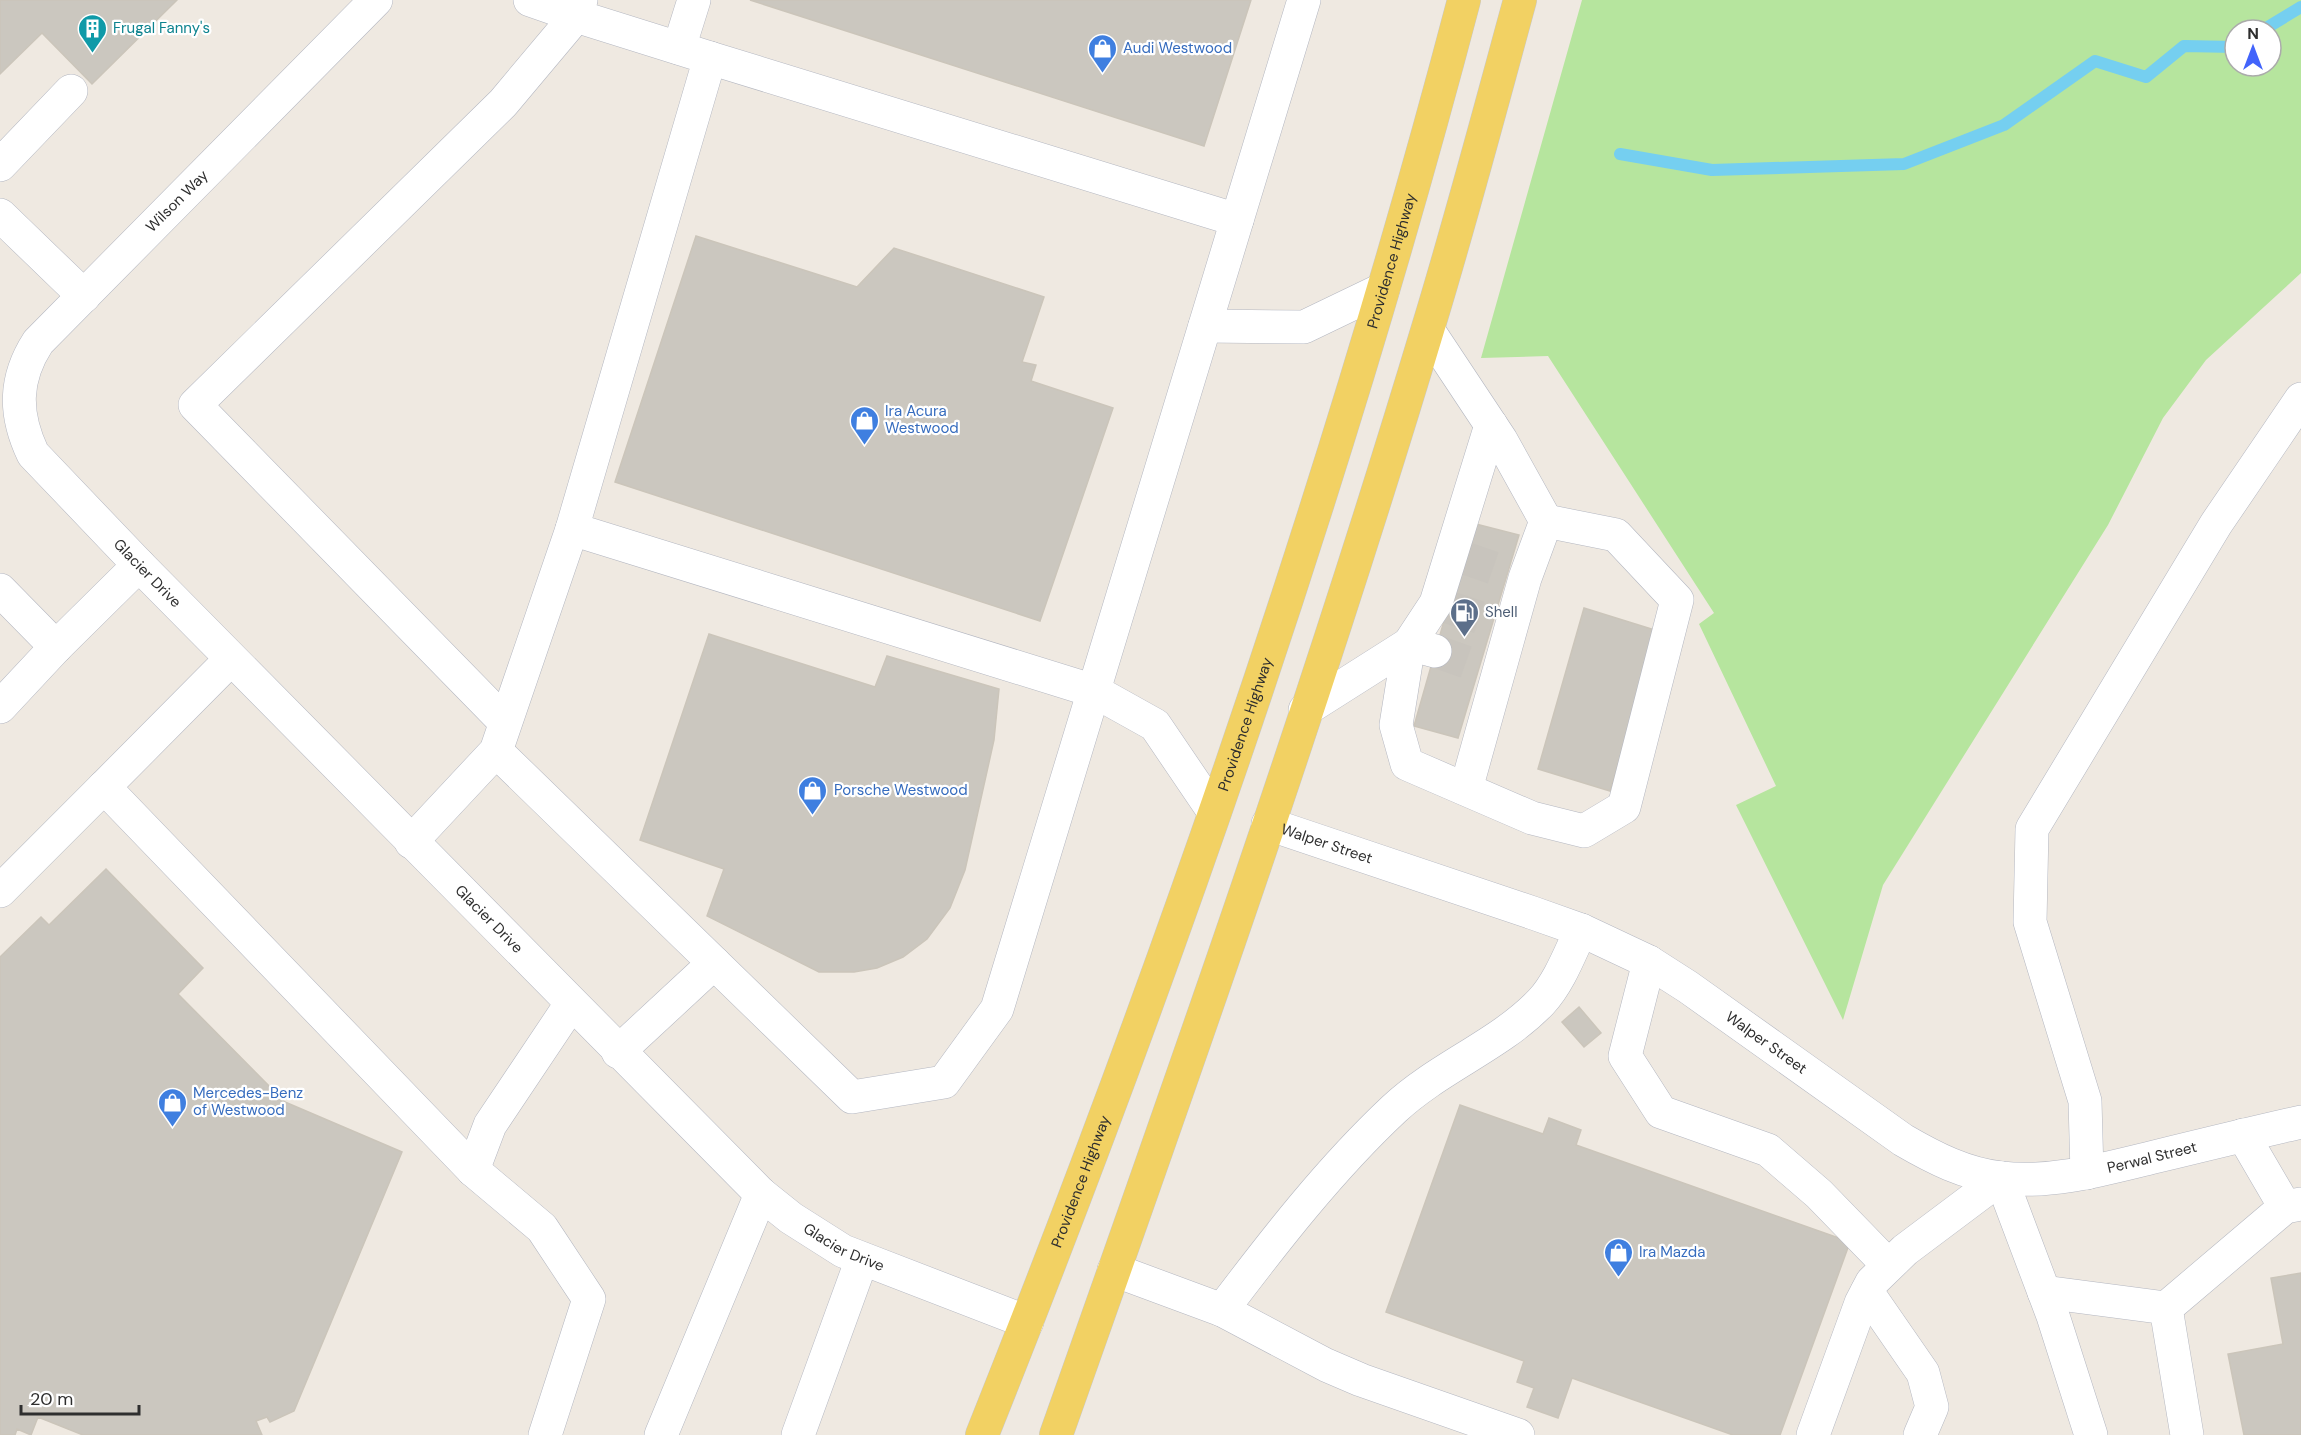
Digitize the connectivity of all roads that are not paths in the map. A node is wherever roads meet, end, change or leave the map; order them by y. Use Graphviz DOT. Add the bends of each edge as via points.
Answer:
graph roads {
  1 [pos="376,0"];
  2 [pos="530,0"];
  3 [pos="694,0"];
  4 [pos="1304,0"];
  5 [pos="1464,0"];
  6 [pos="1520,0"];
  7 [pos="579,8"];
  8 [pos="679,48"];
  9 [pos="710,58"];
  10 [pos="71,91"];
  11 [pos="0,165"];
  12 [pos="0,215"];
  13 [pos="1237,220"];
  14 [pos="1383,289"];
  15 [pos="84,296"];
  16 [pos="1205,326"];
  17 [pos="1428,330"];
  18 [pos="2301,399"];
  19 [pos="11,411"];
  20 [pos="1491,425"];
  21 [pos="1546,521"];
  22 [pos="572,529"];
  23 [pos="139,565"];
  24 [pos="0,590"];
  25 [pos="56,647"];
  26 [pos="1422,648"];
  27 [pos="231,659"];
  28 [pos="1094,691"];
  29 [pos="0,707"];
  30 [pos="1305,710"];
  31 [pos="504,721"];
  32 [pos="496,752"];
  33 [pos="104,788"];
  34 [pos="1466,789"];
  35 [pos="1214,812"];
  36 [pos="1268,824"];
  37 [pos="411,842"];
  38 [pos="0,891"];
  39 [pos="1581,930"];
  40 [pos="1649,962"];
  41 [pos="714,963"];
  42 [pos="571,1004"];
  43 [pos="618,1052"];
  44 [pos="2301,1122"];
  45 [pos="2243,1135"];
  46 [pos="473,1170"];
  47 [pos="2087,1173"];
  48 [pos="2001,1178"];
  49 [pos="761,1194"];
  50 [pos="2293,1205"];
  51 [pos="862,1259"];
  52 [pos="1888,1264"];
  53 [pos="1114,1270"];
  54 [pos="1867,1292"];
  55 [pos="2044,1292"];
  56 [pos="2166,1308"];
  57 [pos="1222,1310"];
  58 [pos="1027,1322"];
  59 [pos="545,1435"];
  60 [pos="661,1435"];
  61 [pos="798,1435"];
  62 [pos="982,1435"];
  63 [pos="1056,1435"];
  64 [pos="1518,1435"];
  65 [pos="1813,1435"];
  66 [pos="1920,1435"];
  67 [pos="2091,1435"];
  68 [pos="2187,1435"];
  1 -- 15 [label="street, Wilson Way"];
  2 -- 7 [label="street"];
  3 -- 8 [label="street"];
  4 -- 13 [label="street"];
  5 -- 14 [label="main road, Providence Highway"];
  6 -- 17 [label="main road"];
  7 -- 8 [label="street"];
  7 -- 31 [label="street" via="503,103 195,405"];
  8 -- 9 [label="street"];
  9 -- 13 [label="street"];
  9 -- 22 [label="street"];
  10 -- 11 [label="street"];
  12 -- 15 [label="street"];
  13 -- 16 [label="street"];
  14 -- 16 [label="street" via="1304,327"];
  14 -- 35 [label="main road, Providence Highway"];
  15 -- 19 [label="street, Wilson Way" via="38,342 26,361"];
  16 -- 28 [label="street"];
  17 -- 20 [label="street"];
  17 -- 30 [label="main road"];
  18 -- 47 [label="street" via="2216,524 2032,829 2030,922 2085,1101"];
  19 -- 23 [label="street, Glacier Drive" via="39,462"];
  20 -- 21 [label="street"];
  20 -- 26 [label="street" via="1442,605"];
  21 -- 34 [label="street" via="1517,575 1490,671"];
  21 -- 34 [label="street" via="1616,535 1677,600 1624,807 1584,831 1532,818"];
  22 -- 28 [label="street"];
  22 -- 31 [label="street"];
  23 -- 25 [label="street"];
  23 -- 27 [label="street, Glacier Drive"];
  24 -- 25 [label="street"];
  25 -- 29 [label="street"];
  26 -- 30 [label="street"];
  26 -- 34 [label="street" via="1396,724 1407,764"];
  27 -- 33 [label="street"];
  27 -- 37 [label="street, Glacier Drive"];
  28 -- 35 [label="street" via="1155,724"];
  28 -- 41 [label="street" via="997,1009 944,1082 852,1097"];
  30 -- 36 [label="main road"];
  31 -- 32 [label="street"];
  32 -- 37 [label="street"];
  32 -- 41 [label="street"];
  33 -- 38 [label="street"];
  33 -- 46 [label="street"];
  35 -- 58 [label="main road, Providence Highway"];
  36 -- 39 [label="street, Walper Street"];
  36 -- 53 [label="main road"];
  37 -- 42 [label="street, Glacier Drive"];
  39 -- 40 [label="street, Walper Street"];
  39 -- 57 [label="street" via="1542,1000 1516,1025 1428,1080 1394,1109 1301,1209"];
  40 -- 48 [label="street, Walper Street" via="1903,1140 1937,1160"];
  40 -- 52 [label="street" via="1625,1056 1661,1113 1768,1150 1819,1194"];
  41 -- 43 [label="street"];
  42 -- 43 [label="street, Glacier Drive"];
  42 -- 46 [label="street" via="490,1125"];
  43 -- 49 [label="street, Glacier Drive"];
  44 -- 45 [label="street, Perwal Street"];
  45 -- 47 [label="street, Perwal Street"];
  45 -- 50 [label="street"];
  46 -- 59 [label="street" via="542,1228 589,1299"];
  47 -- 48 [label="street, Perwal Street" via="2044,1179"];
  48 -- 52 [label="street"];
  48 -- 55 [label="street"];
  49 -- 51 [label="street, Glacier Drive" via="816,1235"];
  49 -- 60 [label="street"];
  50 -- 56 [label="street"];
  51 -- 58 [label="street, Glacier Drive"];
  51 -- 61 [label="street"];
  52 -- 54 [label="street"];
  53 -- 57 [label="street"];
  53 -- 63 [label="main road"];
  54 -- 65 [label="street"];
  54 -- 66 [label="street" via="1923,1373 1932,1407"];
  55 -- 56 [label="street"];
  55 -- 67 [label="street"];
  56 -- 68 [label="street"];
  57 -- 64 [label="street" via="1361,1380"];
  58 -- 62 [label="main road, Providence Highway"];
}
